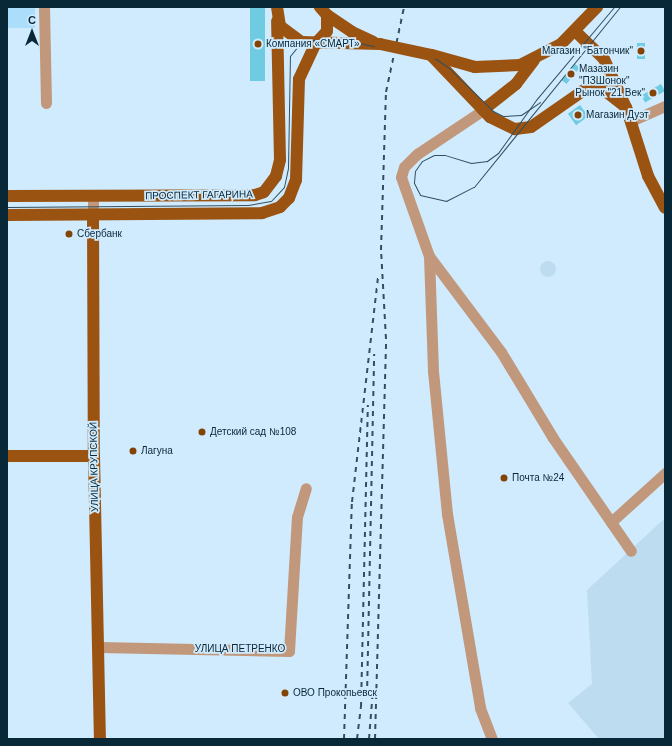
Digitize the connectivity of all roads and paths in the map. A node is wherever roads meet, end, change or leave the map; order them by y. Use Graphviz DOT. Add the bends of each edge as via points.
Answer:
graph roads {
  1 [pos="44,7"];
  2 [pos="277,7"];
  3 [pos="597,7"];
  4 [pos="324,11"];
  5 [pos="277,21"];
  6 [pos="575,31"];
  7 [pos="316,43"];
  8 [pos="380,44"];
  9 [pos="431,55"];
  10 [pos="535,59"];
  11 [pos="46,103"];
  12 [pos="665,106"];
  13 [pos="626,107"];
  14 [pos="483,110"];
  15 [pos="631,121"];
  16 [pos="7,196"];
  17 [pos="93,196"];
  18 [pos="665,208"];
  19 [pos="7,215"];
  20 [pos="93,215"];
  21 [pos="429,256"];
  22 [pos="7,456"];
  23 [pos="94,456"];
  24 [pos="665,473"];
  25 [pos="306,488"];
  26 [pos="611,522"];
  27 [pos="631,551"];
  28 [pos="99,646"];
  29 [pos="100,739"];
  30 [pos="492,739"];
  1 -- 11 [label="street"];
  2 -- 5 [label="main road, ПРОСПЕКТ ГАГАРИНА"];
  3 -- 6 [label="main road"];
  4 -- 7 [label="main road, ПРОСПЕКТ ГАГАРИНА" via="328,31"];
  4 -- 8 [label="main road" via="352,32"];
  5 -- 7 [label="main road" via="301,42"];
  5 -- 17 [label="main road, ПРОСПЕКТ ГАГАРИНА" via="280,160 276,176 267,189 255,195"];
  6 -- 10 [label="main road" via="553,50"];
  6 -- 13 [label="main road" via="604,59"];
  7 -- 8 [label="main road"];
  7 -- 20 [label="main road, ПРОСПЕКТ ГАГАРИНА" via="299,79 298,166 295,187 285,203 262,213"];
  8 -- 9 [label="main road, bridge"];
  9 -- 10 [label="main road" via="467,66 488,68 513,67"];
  9 -- 14 [label="main road"];
  10 -- 14 [label="main road" via="516,84"];
  12 -- 15 [label="street"];
  13 -- 14 [label="main road" via="604,90 584,90 530,127 518,130 497,121"];
  13 -- 15 [label="main road"];
  14 -- 21 [label="street" via="417,154 404,167 403,184"];
  15 -- 18 [label="main road" via="648,176"];
  16 -- 17 [label="main road, ПРОСПЕКТ ГАГАРИНА"];
  17 -- 20 [label="street, УЛИЦА КРУПСКОЙ"];
  19 -- 20 [label="main road"];
  20 -- 23 [label="main road, УЛИЦА КРУПСКОЙ"];
  21 -- 26 [label="street" via="500,352 553,438"];
  21 -- 30 [label="street" via="433,371 447,514 480,708"];
  22 -- 23 [label="main road"];
  23 -- 28 [label="main road, УЛИЦА КРУПСКОЙ"];
  24 -- 26 [label="street"];
  25 -- 28 [label="street, УЛИЦА ПЕТРЕНКО" via="297,517 289,651"];
  26 -- 27 [label="street"];
  28 -- 29 [label="main road, УЛИЦА КРУПСКОЙ"];
}
